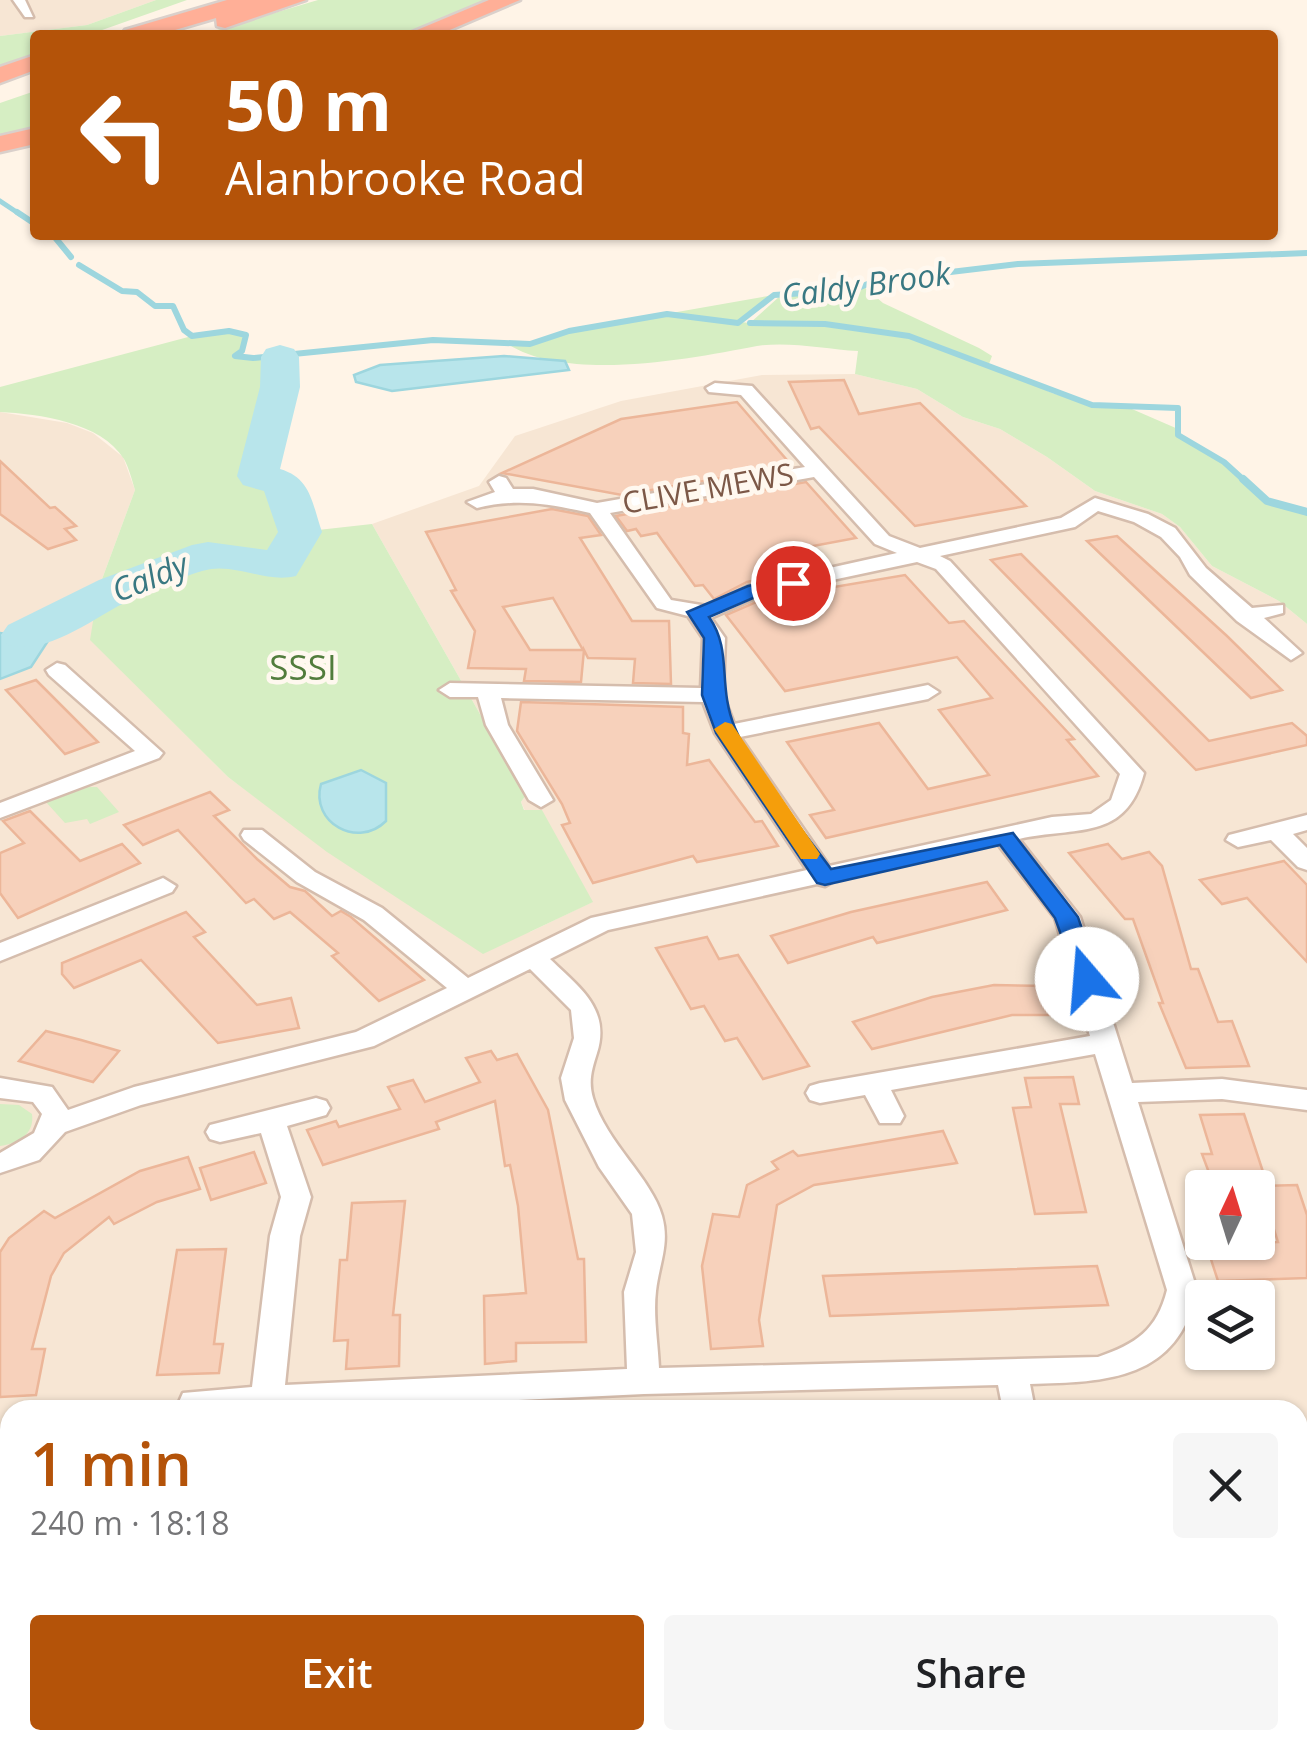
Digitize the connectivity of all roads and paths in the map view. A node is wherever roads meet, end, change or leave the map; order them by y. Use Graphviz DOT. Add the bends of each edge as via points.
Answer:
graph roads {
  1 [pos="18,0"];
  2 [pos="207,0"];
  3 [pos="250,0"];
  4 [pos="296,0"];
  5 [pos="509,0"];
  6 [pos="30,14"];
  7 [pos="122,30"];
  8 [pos="149,30"];
  9 [pos="197,30"];
  10 [pos="430,30"];
  11 [pos="30,66"];
  12 [pos="0,77"];
  13 [pos="30,86"];
  14 [pos="0,96"];
  15 [pos="30,137"];
  16 [pos="0,144"];
  17 [pos="765,380"];
  18 [pos="714,388"];
  19 [pos="746,390"];
  20 [pos="818,470"];
  21 [pos="477,502"];
  22 [pos="597,509"];
  23 [pos="911,554"];
  24 [pos="1276,609"];
  25 [pos="696,612"];
  26 [pos="1245,616"];
  27 [pos="1291,653"];
  28 [pos="57,670"];
  29 [pos="450,690"];
  30 [pos="488,692"];
  31 [pos="928,692"];
  32 [pos="712,695"];
  33 [pos="726,733"];
  34 [pos="541,800"];
  35 [pos="0,811"];
  36 [pos="1307,822"];
  37 [pos="1276,832"];
  38 [pos="253,834"];
  39 [pos="1005,838"];
  40 [pos="1238,840"];
  41 [pos="1307,862"];
  42 [pos="825,878"];
  43 [pos="162,885"];
  44 [pos="0,953"];
  45 [pos="532,956"];
  46 [pos="465,989"];
  47 [pos="1108,1042"];
  48 [pos="876,1086"];
  49 [pos="0,1088"];
  50 [pos="1124,1092"];
  51 [pos="820,1093"];
  52 [pos="1307,1100"];
  53 [pos="316,1108"];
  54 [pos="53,1114"];
  55 [pos="890,1116"];
  56 [pos="271,1121"];
  57 [pos="220,1132"];
  58 [pos="0,1163"];
  59 [pos="1012,1372"];
  60 [pos="644,1381"];
  61 [pos="267,1399"];
  62 [pos="243,1400"];
  63 [pos="1017,1400"];
  1 -- 6 [label="street"];
  2 -- 7 [label="highway"];
  3 -- 8 [label="highway"];
  4 -- 9 [label="highway"];
  5 -- 10 [label="highway"];
  11 -- 12 [label="highway"];
  13 -- 14 [label="highway"];
  15 -- 16 [label="highway"];
  17 -- 19 [label="street"];
  18 -- 19 [label="street"];
  19 -- 20 [label="street"];
  20 -- 22 [label="street, CLIVE MEWS"];
  20 -- 23 [label="street" via="882,540"];
  21 -- 22 [label="street" via="503,488"];
  22 -- 25 [label="street" via="664,604"];
  23 -- 25 [label="street" via="755,590 711,612"];
  23 -- 26 [label="street" via="1068,522 1095,504 1144,515 1162,527"];
  23 -- 39 [label="street" via="943,565 1132,772 1119,812"];
  24 -- 26 [label="street"];
  25 -- 32 [label="street" via="714,638"];
  26 -- 27 [label="street"];
  28 -- 35 [label="street" via="151,753 113,777"];
  29 -- 30 [label="street"];
  30 -- 32 [label="street"];
  30 -- 34 [label="street" via="497,725"];
  31 -- 33 [label="street"];
  32 -- 33 [label="street"];
  33 -- 42 [label="street"];
  36 -- 37 [label="street"];
  37 -- 40 [label="street"];
  37 -- 41 [label="street"];
  38 -- 46 [label="street" via="306,877 373,914"];
  39 -- 42 [label="street"];
  39 -- 47 [label="street" via="1066,917"];
  42 -- 45 [label="street" via="600,924"];
  43 -- 44 [label="street"];
  45 -- 46 [label="street"];
  45 -- 60 [label="street" via="584,1006 588,1038 576,1078 579,1100 646,1214 651,1252 640,1292"];
  46 -- 54 [label="street" via="364,1039"];
  47 -- 48 [label="street"];
  47 -- 50 [label="street"];
  48 -- 51 [label="street"];
  48 -- 55 [label="street"];
  49 -- 54 [label="street" via="28,1089"];
  50 -- 52 [label="street" via="1222,1090"];
  50 -- 59 [label="street" via="1182,1290 1178,1318 1150,1352 1098,1370"];
  53 -- 56 [label="street"];
  54 -- 58 [label="street" via="37,1148"];
  56 -- 57 [label="street"];
  56 -- 61 [label="street" via="296,1196 285,1236"];
  59 -- 60 [label="street"];
  59 -- 63 [label="street"];
  60 -- 61 [label="street"];
  61 -- 62 [label="street"];
}
